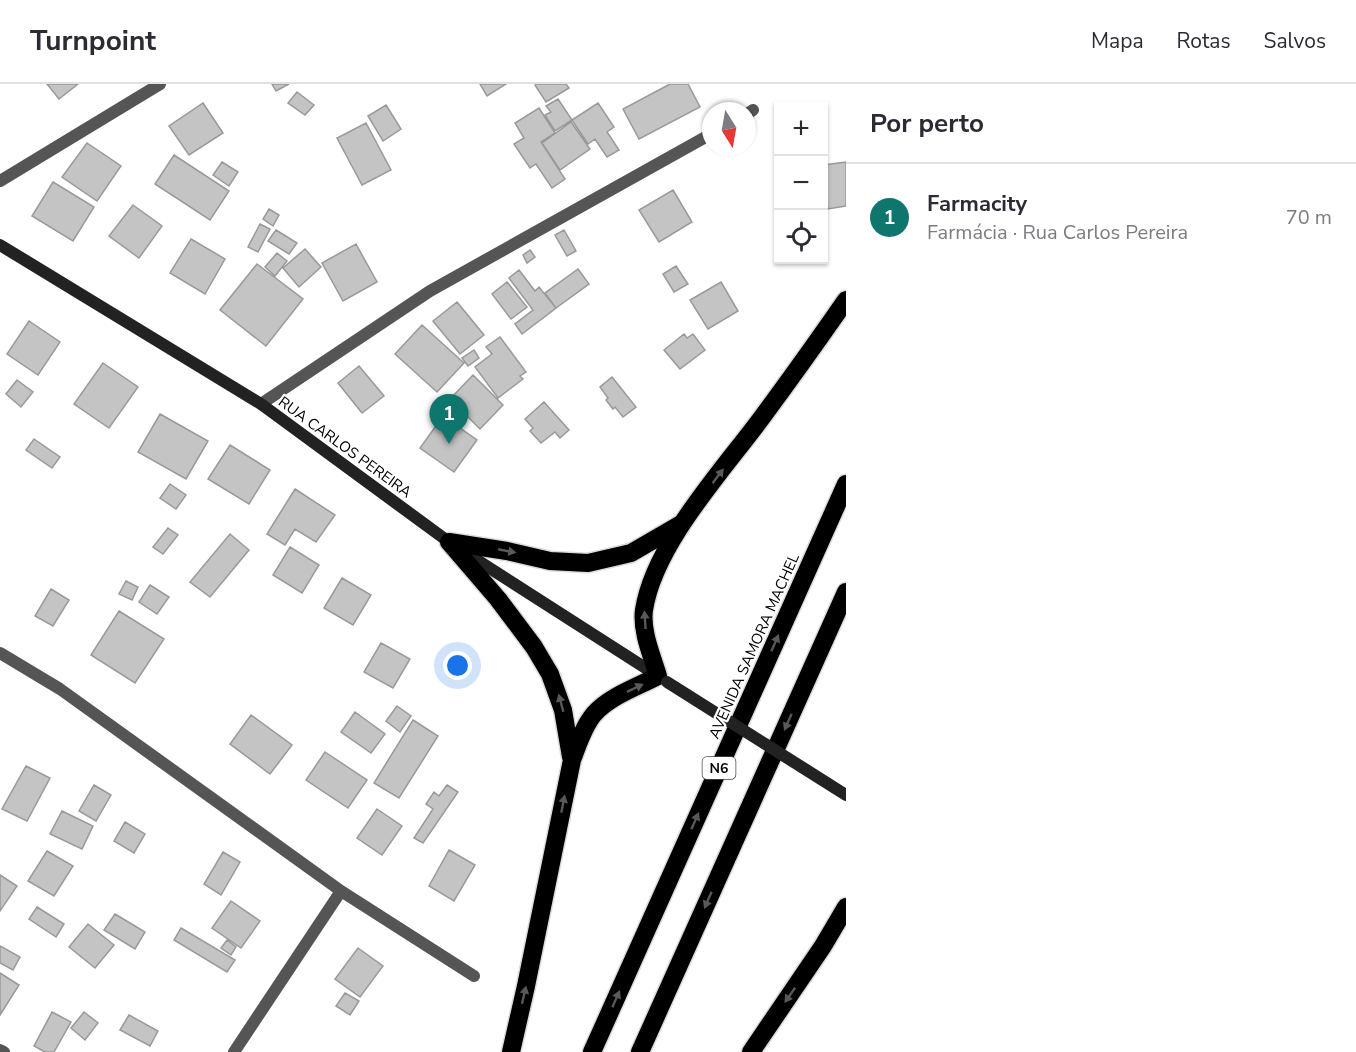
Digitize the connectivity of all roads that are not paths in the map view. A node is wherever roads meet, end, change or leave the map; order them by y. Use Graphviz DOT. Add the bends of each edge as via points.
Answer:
graph roads {
  1 [pos="160,84"];
  2 [pos="702,139"];
  3 [pos="0,181"];
  4 [pos="0,245"];
  5 [pos="846,300"];
  6 [pos="261,404"];
  7 [pos="846,484"];
  8 [pos="682,523"];
  9 [pos="449,542"];
  10 [pos="846,592"];
  11 [pos="0,653"];
  12 [pos="663,679"];
  13 [pos="572,760"];
  14 [pos="846,795"];
  15 [pos="342,891"];
  16 [pos="846,907"];
  17 [pos="846,936"];
  18 [pos="823,946"];
  19 [pos="474,976"];
  20 [pos="234,1052"];
  21 [pos="511,1052"];
  22 [pos="592,1052"];
  23 [pos="639,1052"];
  24 [pos="751,1052"];
  1 -- 3 [label="street"];
  2 -- 6 [label="street" via="430,291"];
  4 -- 6 [label="main road, RUA CARLOS PEREIRA"];
  8 -- 5 [label="highway, one-way"];
  6 -- 9 [label="main road, RUA CARLOS PEREIRA"];
  22 -- 7 [label="highway, AVENIDA SAMORA MACHEL / N6, one-way"];
  9 -- 8 [label="highway, one-way" via="550,561 588,563 631,553"];
  12 -- 8 [label="highway, one-way" via="647,640 644,611 652,579"];
  9 -- 12 [label="main road, RUA CARLOS PEREIRA"];
  13 -- 9 [label="highway, one-way" via="558,690 550,674 498,599"];
  10 -- 23 [label="highway, one-way"];
  11 -- 15 [label="street" via="60,689"];
  13 -- 12 [label="highway, one-way" via="594,714 615,698"];
  12 -- 14 [label="main road, RUA CARLOS PEREIRA, bridge"];
  21 -- 13 [label="highway, one-way"];
  15 -- 19 [label="street"];
  15 -- 20 [label="street"];
  16 -- 18 [label="highway"];
  17 -- 18 [label="highway"];
  18 -- 24 [label="highway, one-way"];
}
